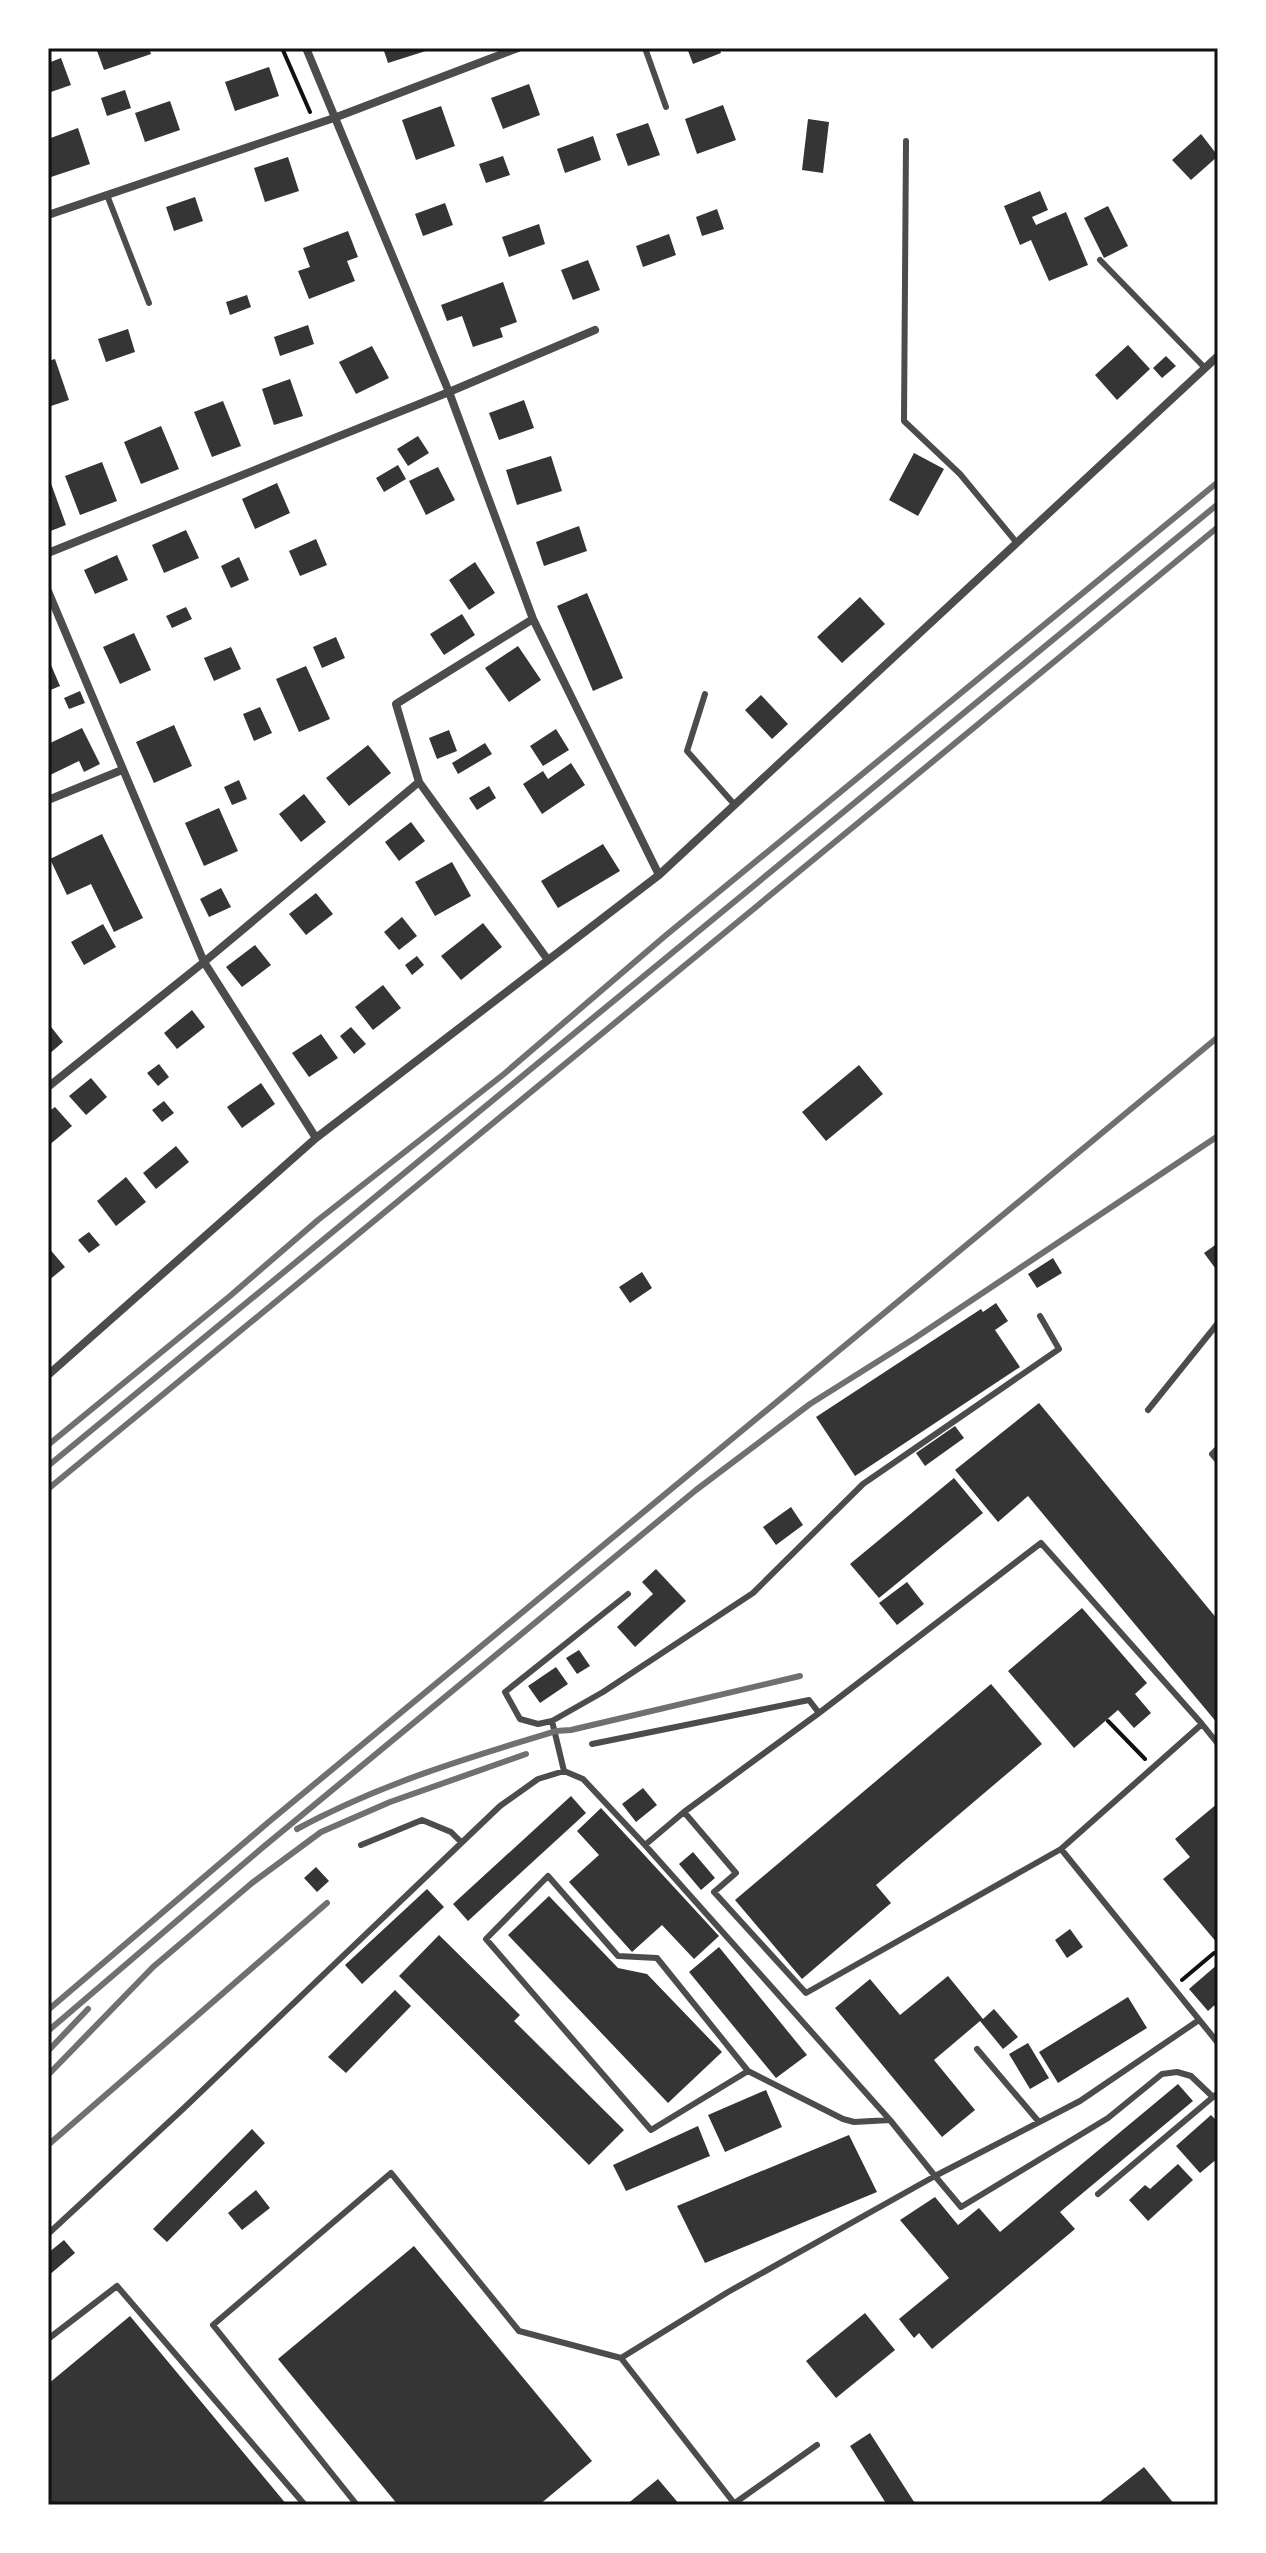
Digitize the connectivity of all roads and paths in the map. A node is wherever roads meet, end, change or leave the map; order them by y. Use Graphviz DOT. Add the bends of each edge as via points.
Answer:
graph roads {
  1 [pos="282,48"];
  2 [pos="306,48"];
  3 [pos="518,48"];
  4 [pos="645,48"];
  5 [pos="666,107"];
  6 [pos="334,118"];
  7 [pos="316,124"];
  8 [pos="906,141"];
  9 [pos="107,195"];
  10 [pos="48,215"];
  11 [pos="1100,260"];
  12 [pos="149,303"];
  13 [pos="595,330"];
  14 [pos="1218,356"];
  15 [pos="1205,368"];
  16 [pos="449,392"];
  17 [pos="1017,543"];
  18 [pos="48,553"];
  19 [pos="48,591"];
  20 [pos="533,619"];
  21 [pos="705,694"];
  22 [pos="122,770"];
  23 [pos="419,782"];
  24 [pos="48,800"];
  25 [pos="734,804"];
  26 [pos="659,875"];
  27 [pos="548,960"];
  28 [pos="204,962"];
  29 [pos="48,1087"];
  30 [pos="316,1138"];
  31 [pos="1040,1316"];
  32 [pos="1218,1323"];
  33 [pos="48,1375"];
  34 [pos="1148,1410"];
  35 [pos="1218,1448"];
  36 [pos="1218,1461"];
  37 [pos="628,1594"];
  38 [pos="819,1713"];
  39 [pos="552,1721"];
  40 [pos="1108,1721"];
  41 [pos="1202,1724"];
  42 [pos="592,1744"];
  43 [pos="1218,1744"];
  44 [pos="1154,1768"];
  45 [pos="564,1771"];
  46 [pos="684,1812"];
  47 [pos="461,1842"];
  48 [pos="361,1845"];
  49 [pos="645,1845"];
  50 [pos="1061,1849"];
  51 [pos="1218,1954"];
  52 [pos="1173,1988"];
  53 [pos="1199,2020"];
  54 [pos="1218,2043"];
  55 [pos="977,2049"];
  56 [pos="748,2071"];
  57 [pos="1215,2095"];
  58 [pos="890,2120"];
  59 [pos="1039,2122"];
  60 [pos="935,2176"];
  61 [pos="1098,2194"];
  62 [pos="48,2234"];
  63 [pos="48,2339"];
  64 [pos="621,2358"];
  65 [pos="817,2445"];
  66 [pos="733,2504"];
  67 [pos="305,2505"];
  68 [pos="357,2505"];
  1 -- 7 [label="path"];
  2 -- 6 [label="street"];
  3 -- 6 [label="street"];
  4 -- 5 [label="lane"];
  6 -- 7 [label="street"];
  6 -- 16 [label="street"];
  7 -- 9 [label="street"];
  8 -- 17 [label="lane" via="904,421 960,474"];
  9 -- 10 [label="street"];
  9 -- 12 [label="lane"];
  11 -- 15 [label="lane"];
  13 -- 16 [label="street"];
  14 -- 15 [label="street"];
  15 -- 17 [label="street"];
  16 -- 18 [label="street"];
  16 -- 20 [label="street"];
  17 -- 25 [label="street"];
  19 -- 22 [label="street"];
  20 -- 23 [label="street" via="396,704"];
  20 -- 26 [label="street"];
  21 -- 25 [label="lane" via="687,751"];
  22 -- 24 [label="street"];
  22 -- 28 [label="street"];
  23 -- 27 [label="street"];
  23 -- 28 [label="street"];
  25 -- 26 [label="street"];
  26 -- 27 [label="street"];
  27 -- 30 [label="street"];
  28 -- 29 [label="street"];
  28 -- 30 [label="street"];
  30 -- 33 [label="street"];
  31 -- 39 [label="lane" via="1059,1349 863,1484 753,1593"];
  32 -- 34 [label="lane"];
  35 -- 36 [label="lane" via="1212,1454"];
  37 -- 39 [label="lane" via="505,1692 520,1719"];
  38 -- 41 [label="lane" via="1041,1543"];
  38 -- 42 [label="lane" via="809,1700"];
  38 -- 46 [label="lane"];
  39 -- 45 [label="lane"];
  40 -- 44 [label="path"];
  41 -- 43 [label="lane"];
  41 -- 44 [label="lane"];
  44 -- 50 [label="lane"];
  45 -- 47 [label="lane" via="538,1779"];
  45 -- 49 [label="lane" via="583,1779"];
  46 -- 49 [label="lane"];
  46 -- 50 [label="lane" via="736,1873 714,1892 806,1993"];
  47 -- 48 [label="lane" via="422,1820"];
  47 -- 62 [label="lane"];
  49 -- 58 [label="lane"];
  50 -- 52 [label="lane"];
  51 -- 52 [label="path"];
  52 -- 53 [label="lane"];
  53 -- 54 [label="lane"];
  53 -- 59 [label="lane" via="1080,2101"];
  55 -- 59 [label="lane"];
  56 -- 56 [label="lane" via="651,2130 486,1939 548,1876 618,1956 657,1958"];
  56 -- 58 [label="lane" via="843,2119"];
  57 -- 60 [label="lane" via="1191,2076 1162,2074 1108,2118 961,2207"];
  57 -- 61 [label="lane"];
  58 -- 60 [label="lane"];
  59 -- 60 [label="lane"];
  60 -- 64 [label="lane"];
  63 -- 67 [label="lane" via="117,2286"];
  64 -- 66 [label="lane"];
  64 -- 68 [label="lane" via="519,2331 391,2173 213,2325"];
  65 -- 66 [label="lane"];
}
